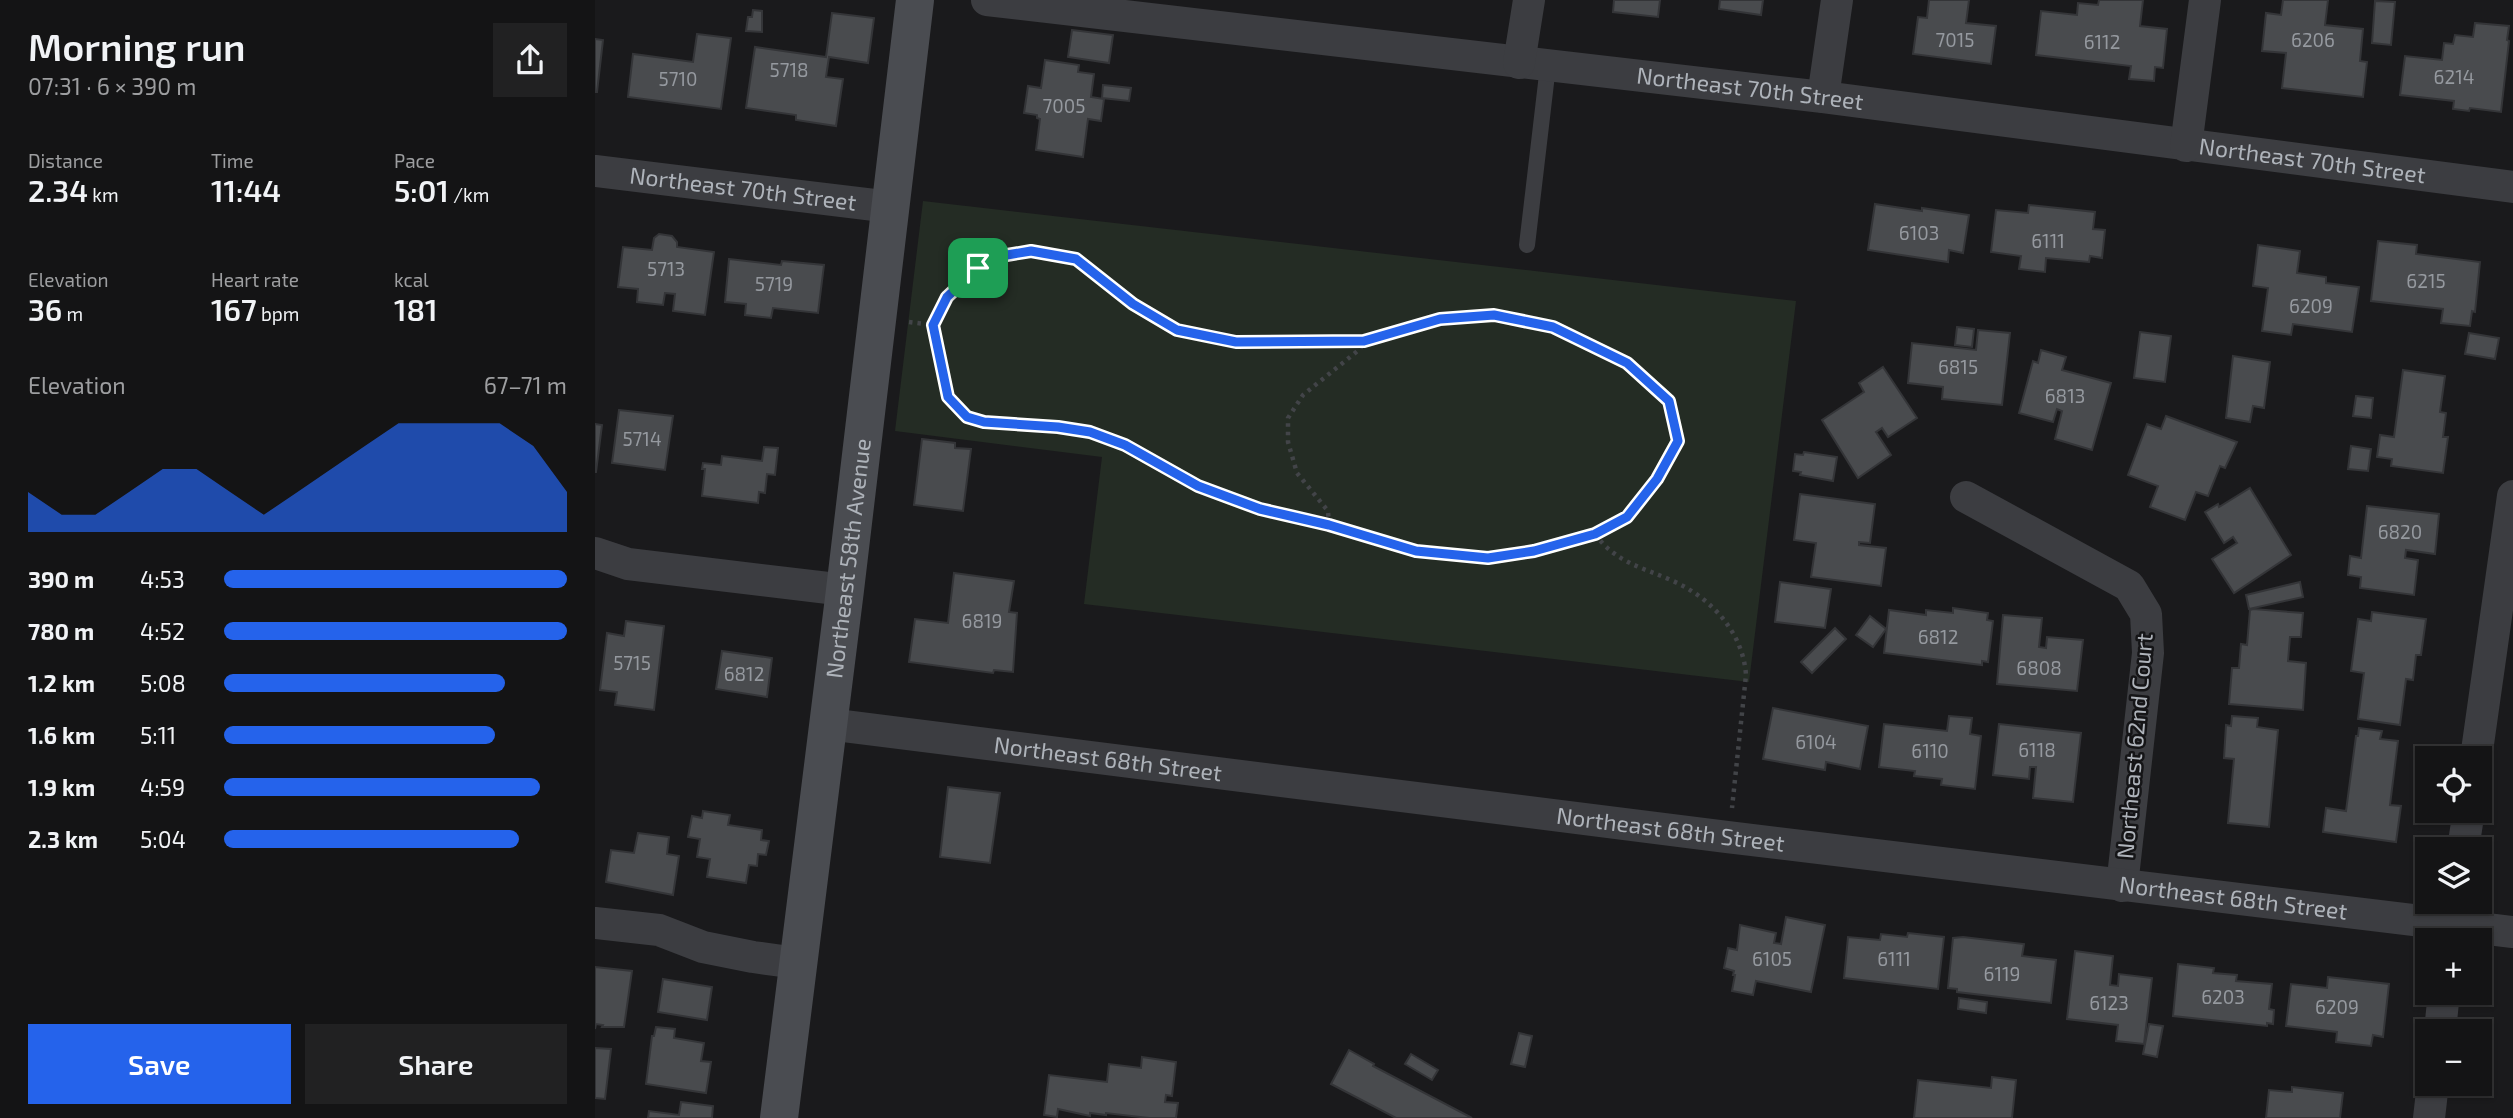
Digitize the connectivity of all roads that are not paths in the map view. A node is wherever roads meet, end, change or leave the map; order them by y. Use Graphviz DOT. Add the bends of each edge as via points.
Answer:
graph roads {
  1 [pos="915,0"];
  2 [pos="987,0"];
  3 [pos="1529,0"];
  4 [pos="1837,0"];
  5 [pos="2205,0"];
  6 [pos="1533,65"];
  7 [pos="1823,97"];
  8 [pos="2186,146"];
  9 [pos="595,171"];
  10 [pos="2513,187"];
  11 [pos="891,206"];
  12 [pos="1527,245"];
  13 [pos="2513,496"];
  14 [pos="1966,497"];
  15 [pos="595,554"];
  16 [pos="2509,555"];
  17 [pos="845,590"];
  18 [pos="828,724"];
  19 [pos="2478,746"];
  20 [pos="2122,886"];
  21 [pos="2453,922"];
  22 [pos="595,923"];
  23 [pos="2513,932"];
  24 [pos="797,963"];
  25 [pos="2432,1096"];
  26 [pos="779,1118"];
  27 [pos="2429,1118"];
  1 -- 11 [label="street, Northeast 58th Avenue"];
  2 -- 6 [label="street, Northeast 70th Street"];
  3 -- 6 [label="street"];
  4 -- 7 [label="street"];
  5 -- 8 [label="street"];
  6 -- 7 [label="street, Northeast 70th Street"];
  6 -- 12 [label="lane"];
  7 -- 8 [label="street, Northeast 70th Street"];
  8 -- 10 [label="street, Northeast 70th Street"];
  9 -- 11 [label="street, Northeast 70th Street"];
  11 -- 17 [label="street, Northeast 58th Avenue"];
  13 -- 16 [label="street"];
  14 -- 20 [label="street, Northeast 62nd Court" via="2129,586 2146,614 2148,653"];
  15 -- 17 [label="street" via="628,564"];
  16 -- 19 [label="street"];
  17 -- 18 [label="street, Northeast 58th Avenue"];
  18 -- 20 [label="street, Northeast 68th Street"];
  18 -- 24 [label="street, Northeast 58th Avenue"];
  20 -- 21 [label="street, Northeast 68th Street"];
  21 -- 23 [label="street, Northeast 68th Street"];
  22 -- 24 [label="street" via="659,930 703,947"];
  24 -- 26 [label="street, Northeast 58th Avenue"];
  25 -- 27 [label="street"];
}
